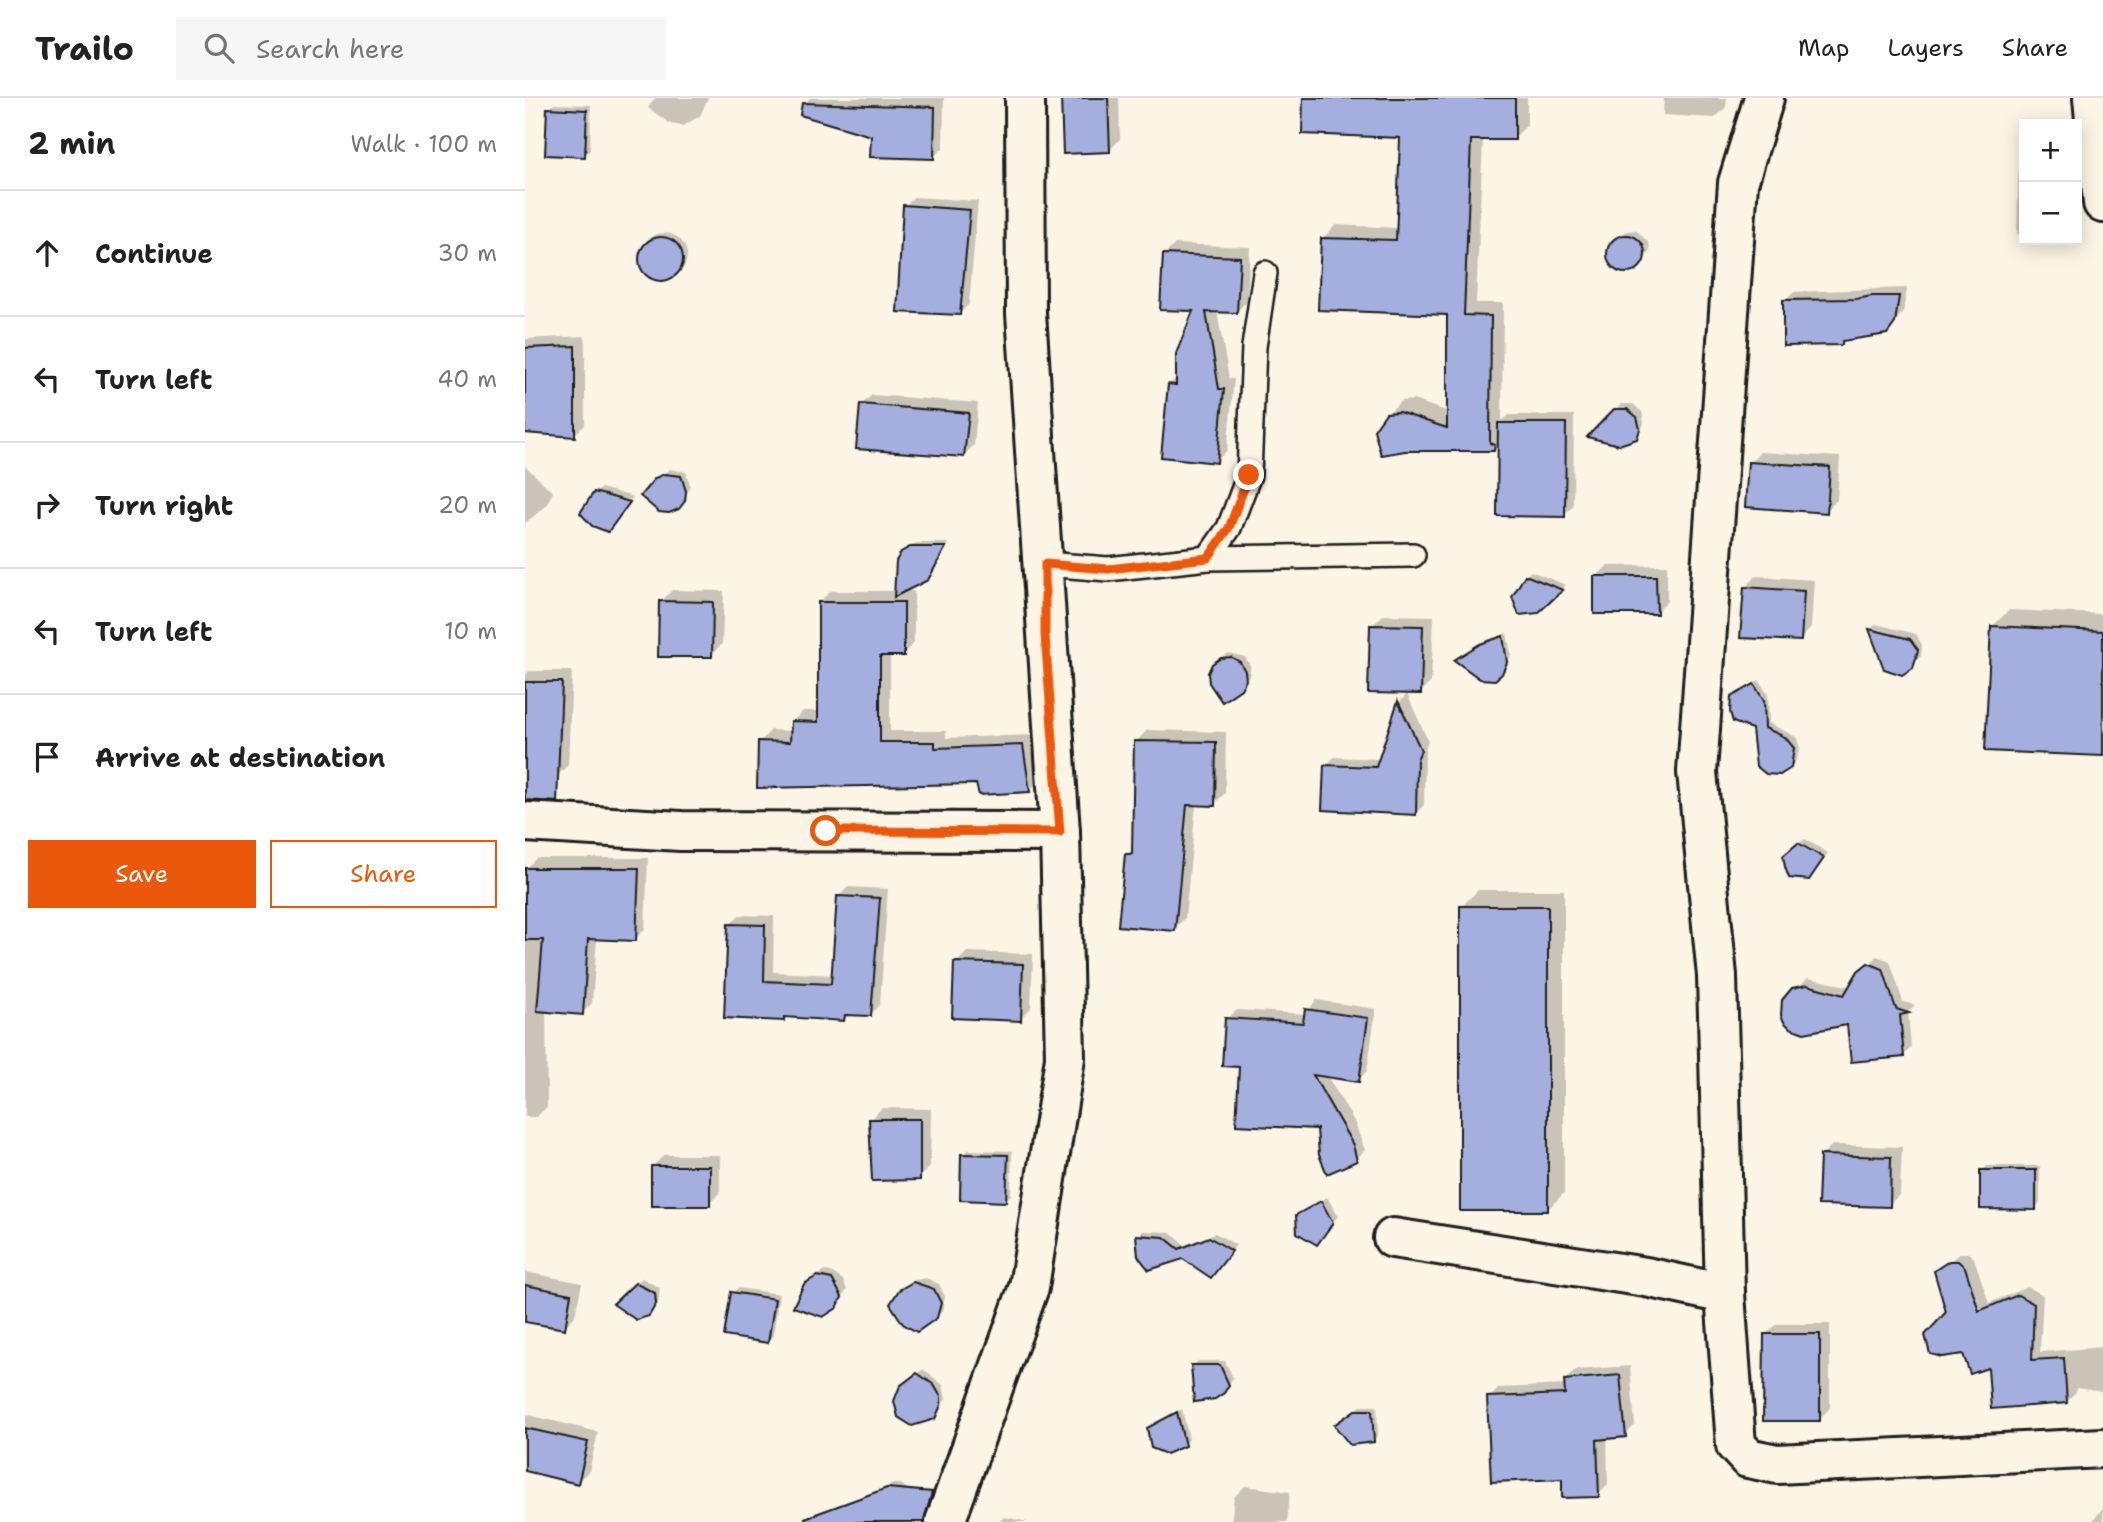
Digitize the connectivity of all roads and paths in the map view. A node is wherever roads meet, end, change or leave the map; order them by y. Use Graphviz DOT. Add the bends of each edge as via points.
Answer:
graph roads {
  1 [pos="1025,98"];
  2 [pos="1764,98"];
  3 [pos="2093,98"];
  4 [pos="2103,203"];
  5 [pos="1265,273"];
  6 [pos="1413,555"];
  7 [pos="1208,558"];
  8 [pos="1045,564"];
  9 [pos="525,822"];
  10 [pos="1060,832"];
  11 [pos="1393,1238"];
  12 [pos="1725,1294"];
  13 [pos="2103,1448"];
  14 [pos="945,1522"];
  1 -- 8 [label="street" via="1026,313"];
  2 -- 12 [label="street" via="1738,183 1697,772 1717,976"];
  3 -- 4 [label="street"];
  5 -- 7 [label="lane" via="1254,347 1249,475 1229,528"];
  6 -- 7 [label="lane"];
  7 -- 8 [label="lane" via="1108,569"];
  8 -- 10 [label="street" via="1045,635"];
  9 -- 10 [label="street" via="681,831"];
  10 -- 14 [label="street" via="1065,1058 1029,1287"];
  11 -- 12 [label="street" via="1646,1277"];
  12 -- 13 [label="street" via="1736,1445 1748,1458 1777,1464"];
}
